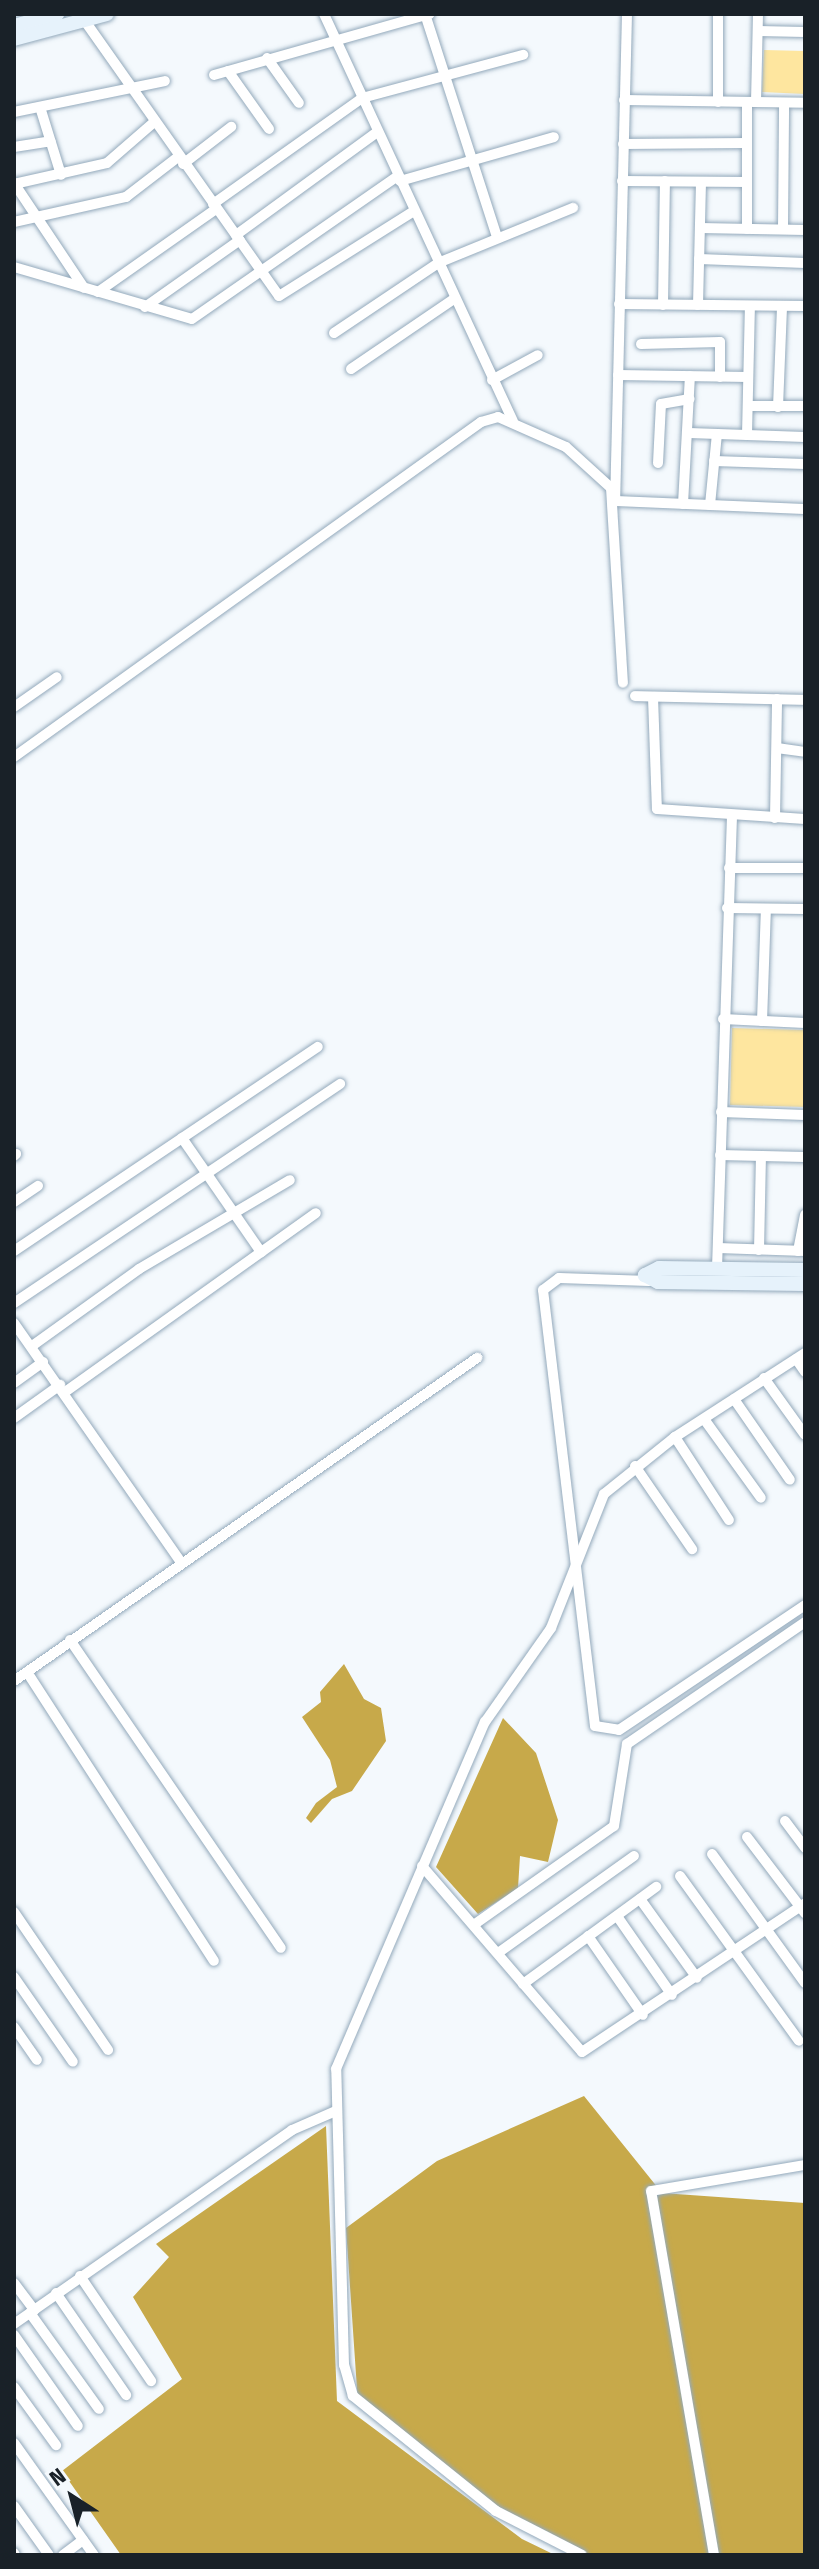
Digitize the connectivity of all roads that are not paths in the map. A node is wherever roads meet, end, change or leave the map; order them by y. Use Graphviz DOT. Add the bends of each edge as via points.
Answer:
graph roads {
  1 [pos="57,14"];
  2 [pos="107,14"];
  3 [pos="324,14"];
  4 [pos="427,14"];
  5 [pos="627,14"];
  6 [pos="718,14"];
  7 [pos="758,14"];
  8 [pos="80,18"];
  9 [pos="14,26"];
  10 [pos="758,31"];
  11 [pos="805,32"];
  12 [pos="333,37"];
  13 [pos="14,39"];
  14 [pos="523,55"];
  15 [pos="267,58"];
  16 [pos="228,71"];
  17 [pos="444,74"];
  18 [pos="214,75"];
  19 [pos="165,81"];
  20 [pos="126,87"];
  21 [pos="362,98"];
  22 [pos="624,100"];
  23 [pos="718,102"];
  24 [pos="752,102"];
  25 [pos="299,103"];
  26 [pos="784,103"];
  27 [pos="805,103"];
  28 [pos="40,107"];
  29 [pos="14,112"];
  30 [pos="153,123"];
  31 [pos="231,127"];
  32 [pos="269,129"];
  33 [pos="377,132"];
  34 [pos="554,137"];
  35 [pos="51,141"];
  36 [pos="746,143"];
  37 [pos="623,144"];
  38 [pos="14,147"];
  39 [pos="471,158"];
  40 [pos="181,161"];
  41 [pos="61,175"];
  42 [pos="399,179"];
  43 [pos="622,181"];
  44 [pos="665,181"];
  45 [pos="701,182"];
  46 [pos="747,182"];
  47 [pos="14,183"];
  48 [pos="215,206"];
  49 [pos="573,208"];
  50 [pos="414,211"];
  51 [pos="36,216"];
  52 [pos="14,222"];
  53 [pos="700,228"];
  54 [pos="747,229"];
  55 [pos="783,229"];
  56 [pos="805,230"];
  57 [pos="497,237"];
  58 [pos="238,238"];
  59 [pos="699,259"];
  60 [pos="438,263"];
  61 [pos="805,263"];
  62 [pos="14,267"];
  63 [pos="262,272"];
  64 [pos="84,288"];
  65 [pos="98,292"];
  66 [pos="454,299"];
  67 [pos="619,304"];
  68 [pos="663,305"];
  69 [pos="698,305"];
  70 [pos="750,306"];
  71 [pos="782,306"];
  72 [pos="805,306"];
  73 [pos="145,307"];
  74 [pos="334,333"];
  75 [pos="641,344"];
  76 [pos="538,355"];
  77 [pos="351,369"];
  78 [pos="618,375"];
  79 [pos="690,376"];
  80 [pos="720,377"];
  81 [pos="748,377"];
  82 [pos="492,380"];
  83 [pos="690,399"];
  84 [pos="748,406"];
  85 [pos="805,406"];
  86 [pos="778,407"];
  87 [pos="513,421"];
  88 [pos="689,433"];
  89 [pos="717,434"];
  90 [pos="747,435"];
  91 [pos="805,437"];
  92 [pos="714,461"];
  93 [pos="658,463"];
  94 [pos="805,464"];
  95 [pos="615,501"];
  96 [pos="683,504"];
  97 [pos="710,505"];
  98 [pos="805,509"];
  99 [pos="57,677"];
  100 [pos="623,683"];
  101 [pos="635,696"];
  102 [pos="653,697"];
  103 [pos="777,699"];
  104 [pos="805,700"];
  105 [pos="14,707"];
  106 [pos="777,748"];
  107 [pos="805,752"];
  108 [pos="14,757"];
  109 [pos="732,817"];
  110 [pos="775,818"];
  111 [pos="805,819"];
  112 [pos="729,868"];
  113 [pos="805,868"];
  114 [pos="727,908"];
  115 [pos="766,909"];
  116 [pos="805,909"];
  117 [pos="723,1019"];
  118 [pos="762,1021"];
  119 [pos="805,1023"];
  120 [pos="318,1047"];
  121 [pos="340,1084"];
  122 [pos="721,1112"];
  123 [pos="805,1115"];
  124 [pos="182,1138"];
  125 [pos="720,1155"];
  126 [pos="761,1156"];
  127 [pos="805,1157"];
  128 [pos="207,1175"];
  129 [pos="290,1180"];
  130 [pos="38,1186"];
  131 [pos="14,1202"];
  132 [pos="316,1213"];
  133 [pos="805,1215"];
  134 [pos="236,1217"];
  135 [pos="718,1248"];
  136 [pos="759,1250"];
  137 [pos="14,1251"];
  138 [pos="802,1251"];
  139 [pos="261,1252"];
  140 [pos="717,1268"];
  141 [pos="805,1270"];
  142 [pos="649,1281"];
  143 [pos="805,1284"];
  144 [pos="14,1303"];
  145 [pos="16,1330"];
  146 [pos="32,1346"];
  147 [pos="800,1356"];
  148 [pos="477,1358"];
  149 [pos="43,1362"];
  150 [pos="805,1372"];
  151 [pos="764,1378"];
  152 [pos="14,1383"];
  153 [pos="63,1389"];
  154 [pos="734,1399"];
  155 [pos="14,1418"];
  156 [pos="704,1419"];
  157 [pos="805,1435"];
  158 [pos="675,1437"];
  159 [pos="635,1466"];
  160 [pos="790,1480"];
  161 [pos="761,1498"];
  162 [pos="729,1520"];
  163 [pos="692,1549"];
  164 [pos="181,1562"];
  165 [pos="574,1576"];
  166 [pos="805,1605"];
  167 [pos="805,1622"];
  168 [pos="70,1640"];
  169 [pos="27,1672"];
  170 [pos="14,1681"];
  171 [pos="785,1821"];
  172 [pos="747,1837"];
  173 [pos="805,1848"];
  174 [pos="712,1854"];
  175 [pos="634,1856"];
  176 [pos="422,1866"];
  177 [pos="680,1876"];
  178 [pos="656,1887"];
  179 [pos="640,1899"];
  180 [pos="803,1907"];
  181 [pos="14,1912"];
  182 [pos="617,1916"];
  183 [pos="475,1924"];
  184 [pos="766,1929"];
  185 [pos="588,1936"];
  186 [pos="281,1948"];
  187 [pos="734,1951"];
  188 [pos="498,1953"];
  189 [pos="214,1961"];
  190 [pos="14,1977"];
  191 [pos="697,1978"];
  192 [pos="805,1983"];
  193 [pos="523,1984"];
  194 [pos="672,1995"];
  195 [pos="643,2015"];
  196 [pos="14,2027"];
  197 [pos="799,2041"];
  198 [pos="108,2050"];
  199 [pos="37,2060"];
  200 [pos="73,2062"];
  201 [pos="336,2111"];
  202 [pos="805,2165"];
  203 [pos="80,2276"];
  204 [pos="14,2283"];
  205 [pos="56,2293"];
  206 [pos="32,2311"];
  207 [pos="14,2324"];
  208 [pos="14,2335"];
  209 [pos="151,2381"];
  210 [pos="14,2387"];
  211 [pos="126,2395"];
  212 [pos="99,2409"];
  213 [pos="78,2426"];
  214 [pos="14,2443"];
  215 [pos="56,2445"];
  216 [pos="14,2506"];
  217 [pos="83,2540"];
  218 [pos="49,2555"];
  219 [pos="63,2555"];
  220 [pos="94,2555"];
  221 [pos="582,2555"];
  222 [pos="714,2555"];
  1 -- 9 [label="street"];
  2 -- 8 [label="street"];
  3 -- 12 [label="street"];
  4 -- 12 [label="street"];
  4 -- 17 [label="street"];
  5 -- 22 [label="street"];
  6 -- 23 [label="street"];
  7 -- 10 [label="street"];
  8 -- 13 [label="street"];
  8 -- 20 [label="street"];
  10 -- 11 [label="street"];
  10 -- 24 [label="street"];
  12 -- 15 [label="street"];
  12 -- 21 [label="street"];
  14 -- 17 [label="street"];
  15 -- 16 [label="street"];
  15 -- 25 [label="street"];
  16 -- 18 [label="street"];
  16 -- 32 [label="street"];
  17 -- 21 [label="street"];
  17 -- 39 [label="street"];
  19 -- 20 [label="street"];
  20 -- 28 [label="street"];
  20 -- 30 [label="street"];
  21 -- 33 [label="street"];
  21 -- 48 [label="street"];
  22 -- 23 [label="street"];
  22 -- 37 [label="street"];
  23 -- 24 [label="street"];
  24 -- 26 [label="street"];
  24 -- 36 [label="street"];
  26 -- 27 [label="street"];
  26 -- 55 [label="street"];
  28 -- 29 [label="street"];
  28 -- 35 [label="street"];
  30 -- 40 [label="street"];
  30 -- 41 [label="street" via="107,163"];
  31 -- 40 [label="street"];
  33 -- 42 [label="street"];
  33 -- 58 [label="street"];
  34 -- 39 [label="street"];
  35 -- 38 [label="street"];
  35 -- 41 [label="street"];
  36 -- 37 [label="street"];
  36 -- 46 [label="street"];
  37 -- 43 [label="street"];
  39 -- 42 [label="street"];
  39 -- 57 [label="street"];
  40 -- 48 [label="street"];
  40 -- 51 [label="street" via="126,197"];
  41 -- 47 [label="street"];
  42 -- 50 [label="street"];
  42 -- 63 [label="street"];
  43 -- 44 [label="street"];
  43 -- 67 [label="street"];
  44 -- 45 [label="street"];
  44 -- 68 [label="street"];
  45 -- 46 [label="street"];
  45 -- 53 [label="street"];
  46 -- 54 [label="street"];
  47 -- 51 [label="street"];
  48 -- 58 [label="street"];
  48 -- 65 [label="street"];
  49 -- 57 [label="street"];
  50 -- 60 [label="street"];
  50 -- 63 [label="street" via="290,295 279,296"];
  51 -- 52 [label="street"];
  51 -- 64 [label="street"];
  53 -- 54 [label="street"];
  53 -- 59 [label="street"];
  54 -- 55 [label="street"];
  55 -- 56 [label="street"];
  57 -- 60 [label="street"];
  58 -- 63 [label="street"];
  58 -- 73 [label="street"];
  59 -- 61 [label="street"];
  59 -- 69 [label="street"];
  60 -- 66 [label="street"];
  60 -- 74 [label="street"];
  62 -- 64 [label="street"];
  63 -- 73 [label="street" via="192,319"];
  64 -- 65 [label="street"];
  65 -- 73 [label="street"];
  66 -- 77 [label="street"];
  66 -- 82 [label="street"];
  67 -- 68 [label="street"];
  67 -- 78 [label="street"];
  68 -- 69 [label="street"];
  69 -- 70 [label="street"];
  70 -- 71 [label="street"];
  70 -- 81 [label="street"];
  71 -- 72 [label="street"];
  71 -- 86 [label="street"];
  75 -- 80 [label="street" via="720,342"];
  76 -- 82 [label="street"];
  78 -- 79 [label="street"];
  78 -- 95 [label="street"];
  79 -- 80 [label="street"];
  79 -- 83 [label="street"];
  80 -- 81 [label="street"];
  81 -- 84 [label="street"];
  82 -- 87 [label="street"];
  83 -- 88 [label="street"];
  83 -- 93 [label="street" via="661,404"];
  84 -- 86 [label="street"];
  84 -- 90 [label="street"];
  85 -- 86 [label="street"];
  87 -- 95 [label="street" via="584,459"];
  87 -- 108 [label="street" via="481,422"];
  88 -- 89 [label="street"];
  88 -- 96 [label="street"];
  89 -- 90 [label="street"];
  89 -- 92 [label="street"];
  90 -- 91 [label="street"];
  92 -- 94 [label="street"];
  92 -- 97 [label="street"];
  95 -- 96 [label="street"];
  95 -- 100 [label="street"];
  96 -- 97 [label="street"];
  97 -- 98 [label="street"];
  99 -- 105 [label="street"];
  101 -- 102 [label="street"];
  102 -- 103 [label="street"];
  102 -- 109 [label="street" via="657,809"];
  103 -- 104 [label="street"];
  103 -- 106 [label="street"];
  106 -- 107 [label="street"];
  106 -- 110 [label="street"];
  109 -- 110 [label="street"];
  109 -- 112 [label="street"];
  110 -- 111 [label="street"];
  112 -- 113 [label="street"];
  112 -- 114 [label="street"];
  114 -- 115 [label="street"];
  114 -- 117 [label="street"];
  115 -- 116 [label="street"];
  115 -- 118 [label="street"];
  117 -- 118 [label="street"];
  117 -- 122 [label="street"];
  118 -- 119 [label="street"];
  120 -- 124 [label="street"];
  121 -- 128 [label="street"];
  122 -- 123 [label="street"];
  122 -- 125 [label="street"];
  124 -- 128 [label="street"];
  124 -- 137 [label="street"];
  125 -- 126 [label="street"];
  125 -- 135 [label="street"];
  126 -- 127 [label="street"];
  126 -- 136 [label="street"];
  128 -- 134 [label="street"];
  128 -- 144 [label="street"];
  129 -- 134 [label="street"];
  130 -- 131 [label="street"];
  132 -- 139 [label="street"];
  133 -- 138 [label="street"];
  134 -- 139 [label="street"];
  134 -- 146 [label="street" via="139,1269"];
  135 -- 136 [label="street"];
  135 -- 140 [label="street"];
  136 -- 138 [label="street"];
  139 -- 153 [label="street"];
  140 -- 141 [label="street"];
  140 -- 142 [label="street" via="649,1268"];
  142 -- 143 [label="street"];
  142 -- 165 [label="street" via="559,1278 543,1290"];
  145 -- 146 [label="street"];
  146 -- 149 [label="street"];
  147 -- 150 [label="street"];
  147 -- 151 [label="street"];
  148 -- 164 [label="street"];
  149 -- 152 [label="street"];
  149 -- 153 [label="street"];
  151 -- 154 [label="street"];
  151 -- 157 [label="street"];
  153 -- 155 [label="street"];
  153 -- 164 [label="street"];
  154 -- 156 [label="street"];
  154 -- 160 [label="street"];
  156 -- 158 [label="street"];
  156 -- 161 [label="street"];
  158 -- 159 [label="street"];
  158 -- 162 [label="street"];
  159 -- 163 [label="street"];
  159 -- 165 [label="street" via="598,1504"];
  164 -- 168 [label="street"];
  165 -- 166 [label="street" via="595,1726 609,1731"];
  165 -- 176 [label="street" via="551,1628 485,1722"];
  167 -- 183 [label="street" via="627,1744 614,1826"];
  168 -- 169 [label="street"];
  168 -- 186 [label="street"];
  169 -- 170 [label="street"];
  169 -- 189 [label="street"];
  171 -- 173 [label="street"];
  172 -- 180 [label="street"];
  174 -- 184 [label="street"];
  175 -- 188 [label="street"];
  176 -- 183 [label="street"];
  176 -- 201 [label="street" via="338,2058"];
  177 -- 187 [label="street"];
  178 -- 179 [label="street"];
  179 -- 182 [label="street"];
  179 -- 191 [label="street"];
  180 -- 184 [label="street"];
  181 -- 198 [label="street"];
  182 -- 185 [label="street"];
  182 -- 194 [label="street"];
  183 -- 188 [label="street"];
  184 -- 187 [label="street"];
  184 -- 192 [label="street"];
  185 -- 193 [label="street"];
  185 -- 195 [label="street"];
  187 -- 191 [label="street"];
  187 -- 197 [label="street"];
  188 -- 193 [label="street"];
  190 -- 200 [label="street"];
  191 -- 194 [label="street"];
  193 -- 195 [label="street" via="576,2052 591,2050"];
  194 -- 195 [label="street"];
  196 -- 199 [label="street"];
  201 -- 203 [label="street" via="292,2130"];
  201 -- 221 [label="street" via="344,2365 353,2396 496,2511"];
  202 -- 222 [label="street" via="651,2191"];
  203 -- 205 [label="street"];
  203 -- 209 [label="street"];
  204 -- 206 [label="street"];
  205 -- 206 [label="street"];
  205 -- 211 [label="street"];
  206 -- 207 [label="street"];
  206 -- 212 [label="street"];
  208 -- 213 [label="street"];
  210 -- 215 [label="street"];
  214 -- 217 [label="street"];
  216 -- 218 [label="street"];
  217 -- 219 [label="street"];
  217 -- 220 [label="street"];
}
